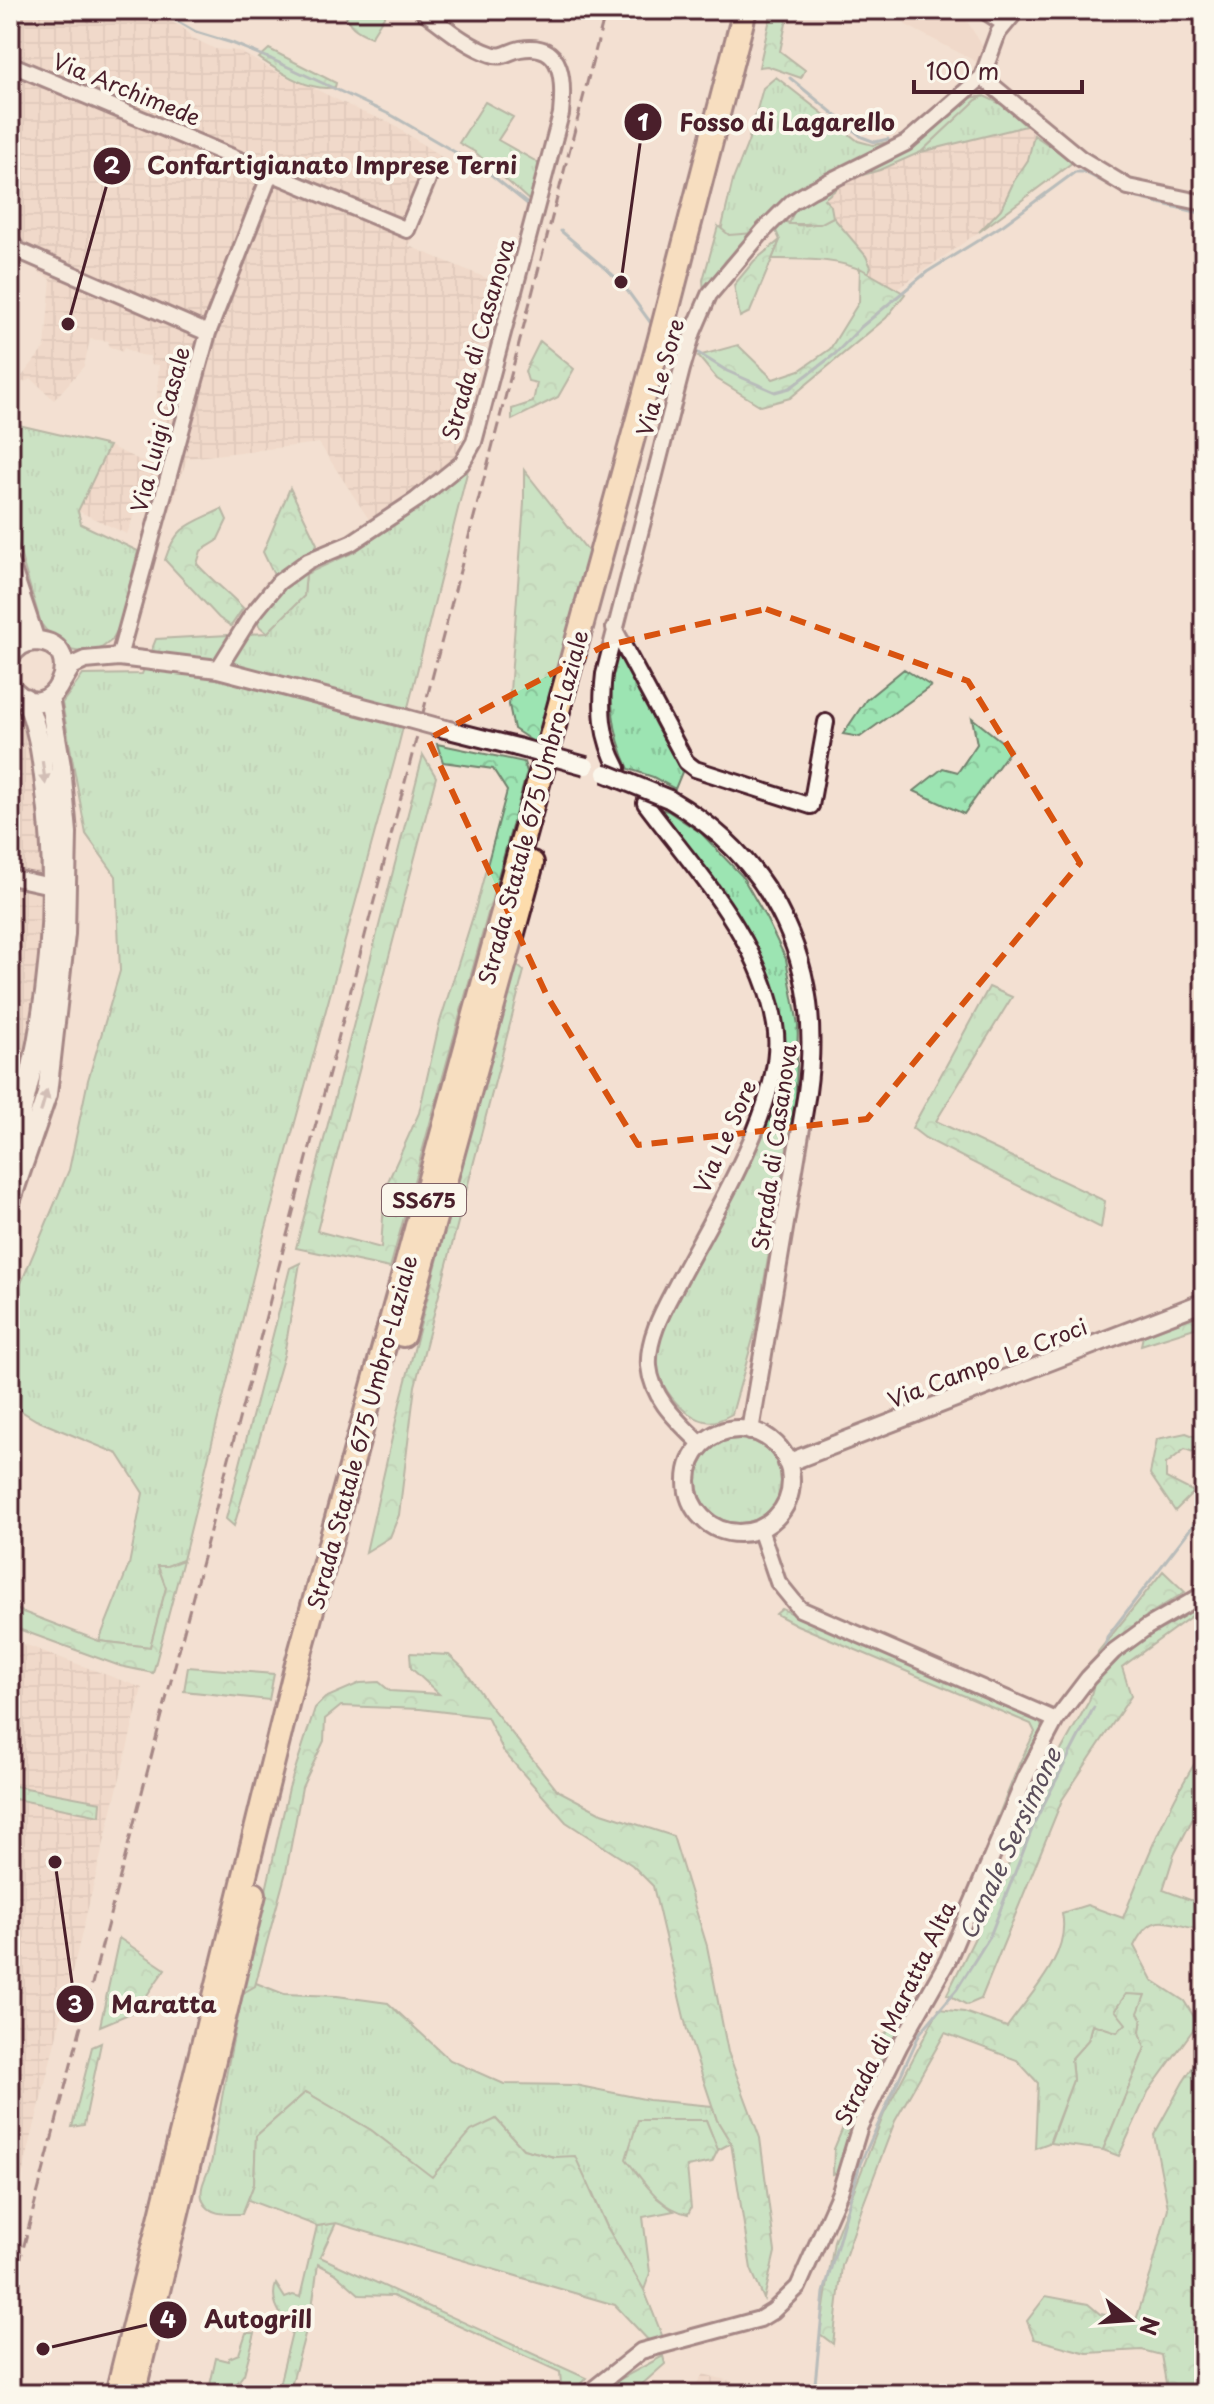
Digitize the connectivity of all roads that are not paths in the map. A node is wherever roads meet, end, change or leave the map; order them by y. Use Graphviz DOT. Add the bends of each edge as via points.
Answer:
graph roads {
  1 [pos="422,10"];
  2 [pos="745,10"];
  3 [pos="760,10"];
  4 [pos="983,10"];
  5 [pos="1017,10"];
  6 [pos="1005,24"];
  7 [pos="10,64"];
  8 [pos="982,77"];
  9 [pos="271,172"];
  10 [pos="428,179"];
  11 [pos="1204,203"];
  12 [pos="10,239"];
  13 [pos="208,333"];
  14 [pos="10,566"];
  15 [pos="10,606"];
  16 [pos="614,628"];
  17 [pos="22,648"];
  18 [pos="57,651"];
  19 [pos="119,657"];
  20 [pos="85,660"];
  21 [pos="218,669"];
  22 [pos="63,681"];
  23 [pos="10,686"];
  24 [pos="49,697"];
  25 [pos="25,698"];
  26 [pos="826,722"];
  27 [pos="611,771"];
  28 [pos="645,803"];
  29 [pos="10,877"];
  30 [pos="51,886"];
  31 [pos="10,1154"];
  32 [pos="10,1202"];
  33 [pos="1204,1302"];
  34 [pos="750,1431"];
  35 [pos="702,1445"];
  36 [pos="787,1463"];
  37 [pos="760,1529"];
  38 [pos="1204,1594"];
  39 [pos="1056,1720"];
  40 [pos="117,2394"];
  41 [pos="133,2394"];
  42 [pos="587,2394"];
  1 -- 21 [label="street, Strada di Casanova" via="475,48 502,57 517,49 544,50 561,70 561,114 474,442 462,463 416,500 279,582"];
  2 -- 40 [label="highway, Strada Statale 675 Umbro-Laziale / SS675" via="296,1668"];
  3 -- 41 [label="highway, Strada Statale 675 Umbro-Laziale / SS675" via="506,964 320,1628"];
  4 -- 6 [label="street"];
  5 -- 6 [label="street"];
  6 -- 8 [label="street"];
  7 -- 9 [label="street, Via Archimede"];
  8 -- 11 [label="street" via="1080,158 1128,187"];
  8 -- 16 [label="street, Via Le Sore" via="906,143 792,202 713,288 682,369"];
  9 -- 10 [label="street, Via Archimede" via="407,230"];
  9 -- 13 [label="street"];
  12 -- 13 [label="street, Via Luigi Casale" via="17,250"];
  13 -- 19 [label="street, Via Luigi Casale"];
  14 -- 17 [label="main road"];
  15 -- 17 [label="main road"];
  16 -- 26 [label="street" via="686,762 695,769 811,806"];
  16 -- 27 [label="street, Via Le Sore" via="600,702"];
  17 -- 18 [label="main road" via="43,642"];
  18 -- 20 [label="street"];
  18 -- 22 [label="main road" via="64,665"];
  19 -- 20 [label="street"];
  19 -- 21 [label="street"];
  20 -- 22 [label="street" via="72,666"];
  21 -- 27 [label="street, Strada di Casanova, bridge"];
  22 -- 24 [label="main road"];
  23 -- 25 [label="main road"];
  24 -- 25 [label="main road"];
  32 -- 24 [label="main road, one-way" via="47,1094 65,934 67,833"];
  25 -- 30 [label="main road, one-way" via="43,765"];
  27 -- 34 [label="street, Strada di Casanova, bridge" via="696,815 747,862 790,933 810,1006 811,1060"];
  28 -- 35 [label="street, Via Le Sore" via="749,948 776,1027 776,1062 766,1103 651,1346 649,1366 660,1400"];
  29 -- 30 [label="street"];
  30 -- 31 [label="main road" via="42,1019"];
  33 -- 36 [label="street, Via Campo Le Croci"];
  34 -- 35 [label="street" via="725,1432"];
  34 -- 36 [label="street" via="773,1442"];
  35 -- 37 [label="street" via="687,1477 696,1511 724,1531"];
  36 -- 37 [label="street" via="786,1501 776,1518"];
  37 -- 39 [label="street" via="778,1582 800,1609"];
  38 -- 39 [label="street, Strada di Maratta Alta" via="1114,1651"];
  39 -- 42 [label="street, Strada di Maratta Alta" via="1026,1776 948,1960 860,2126 840,2192 798,2287 760,2319 641,2351"];
}
